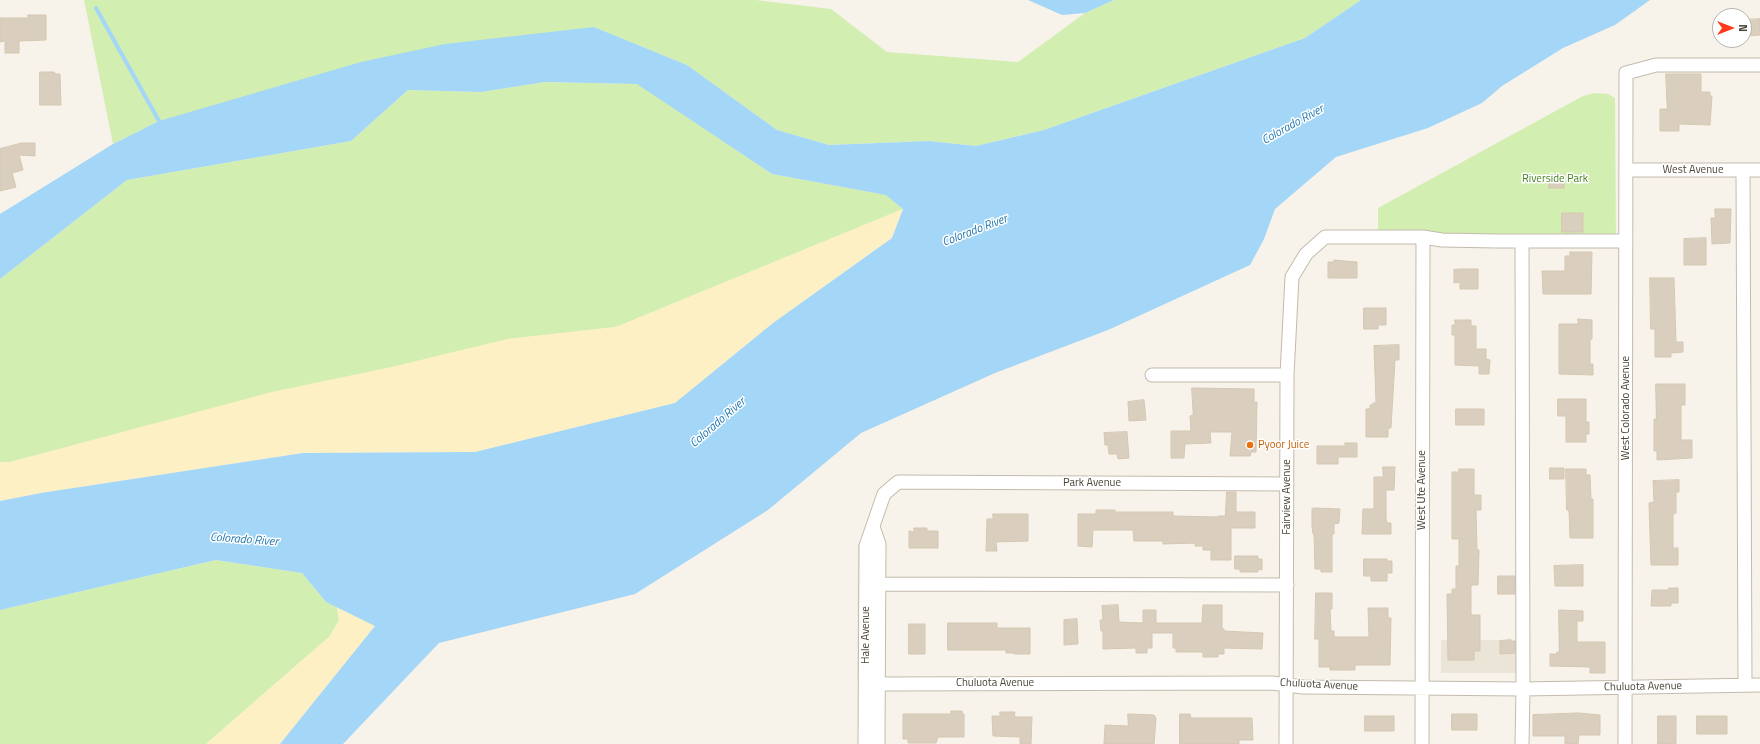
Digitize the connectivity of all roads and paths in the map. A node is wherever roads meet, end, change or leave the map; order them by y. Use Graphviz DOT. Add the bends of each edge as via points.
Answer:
graph roads {
  1 [pos="1760,65"];
  2 [pos="1626,170"];
  3 [pos="1743,170"];
  4 [pos="1760,170"];
  5 [pos="1423,237"];
  6 [pos="1522,241"];
  7 [pos="1626,241"];
  8 [pos="1152,375"];
  9 [pos="1287,375"];
  10 [pos="898,482"];
  11 [pos="1287,484"];
  12 [pos="873,527"];
  13 [pos="879,584"];
  14 [pos="1287,585"];
  15 [pos="878,684"];
  16 [pos="1286,685"];
  17 [pos="1745,685"];
  18 [pos="1760,685"];
  19 [pos="1422,688"];
  20 [pos="1625,688"];
  21 [pos="1523,689"];
  22 [pos="865,744"];
  23 [pos="878,744"];
  24 [pos="1286,744"];
  25 [pos="1422,744"];
  26 [pos="1522,744"];
  27 [pos="1625,744"];
  1 -- 2 [label="street, West Colorado Avenue" via="1656,64 1626,73"];
  2 -- 3 [label="street, West Avenue"];
  2 -- 7 [label="street, West Colorado Avenue"];
  3 -- 4 [label="street, West Avenue"];
  3 -- 17 [label="street"];
  5 -- 6 [label="street, Fairview Avenue" via="1442,240"];
  5 -- 9 [label="street, Fairview Avenue" via="1325,237 1306,254 1292,277"];
  5 -- 19 [label="street, West Ute Avenue"];
  6 -- 7 [label="street, Fairview Avenue"];
  6 -- 21 [label="street"];
  7 -- 20 [label="street, West Colorado Avenue"];
  8 -- 9 [label="street"];
  9 -- 11 [label="street, Fairview Avenue"];
  10 -- 11 [label="street, Park Avenue"];
  10 -- 12 [label="street, Hale Avenue" via="884,494"];
  11 -- 14 [label="street, Fairview Avenue"];
  12 -- 13 [label="street, Hale Avenue" via="879,544"];
  12 -- 22 [label="street, Hale Avenue" via="866,546"];
  13 -- 14 [label="street"];
  13 -- 15 [label="street, Hale Avenue"];
  14 -- 16 [label="street, Fairview Avenue"];
  15 -- 16 [label="street, Chuluota Avenue"];
  15 -- 23 [label="street, Hale Avenue"];
  16 -- 19 [label="street, Chuluota Avenue"];
  16 -- 24 [label="street, Fairview Avenue"];
  17 -- 18 [label="street, Chuluota Avenue"];
  17 -- 20 [label="street, Chuluota Avenue"];
  19 -- 21 [label="street, Chuluota Avenue"];
  19 -- 25 [label="street, West Ute Avenue"];
  20 -- 21 [label="street, Chuluota Avenue"];
  20 -- 27 [label="street, West Colorado Avenue"];
  21 -- 26 [label="street"];
}
